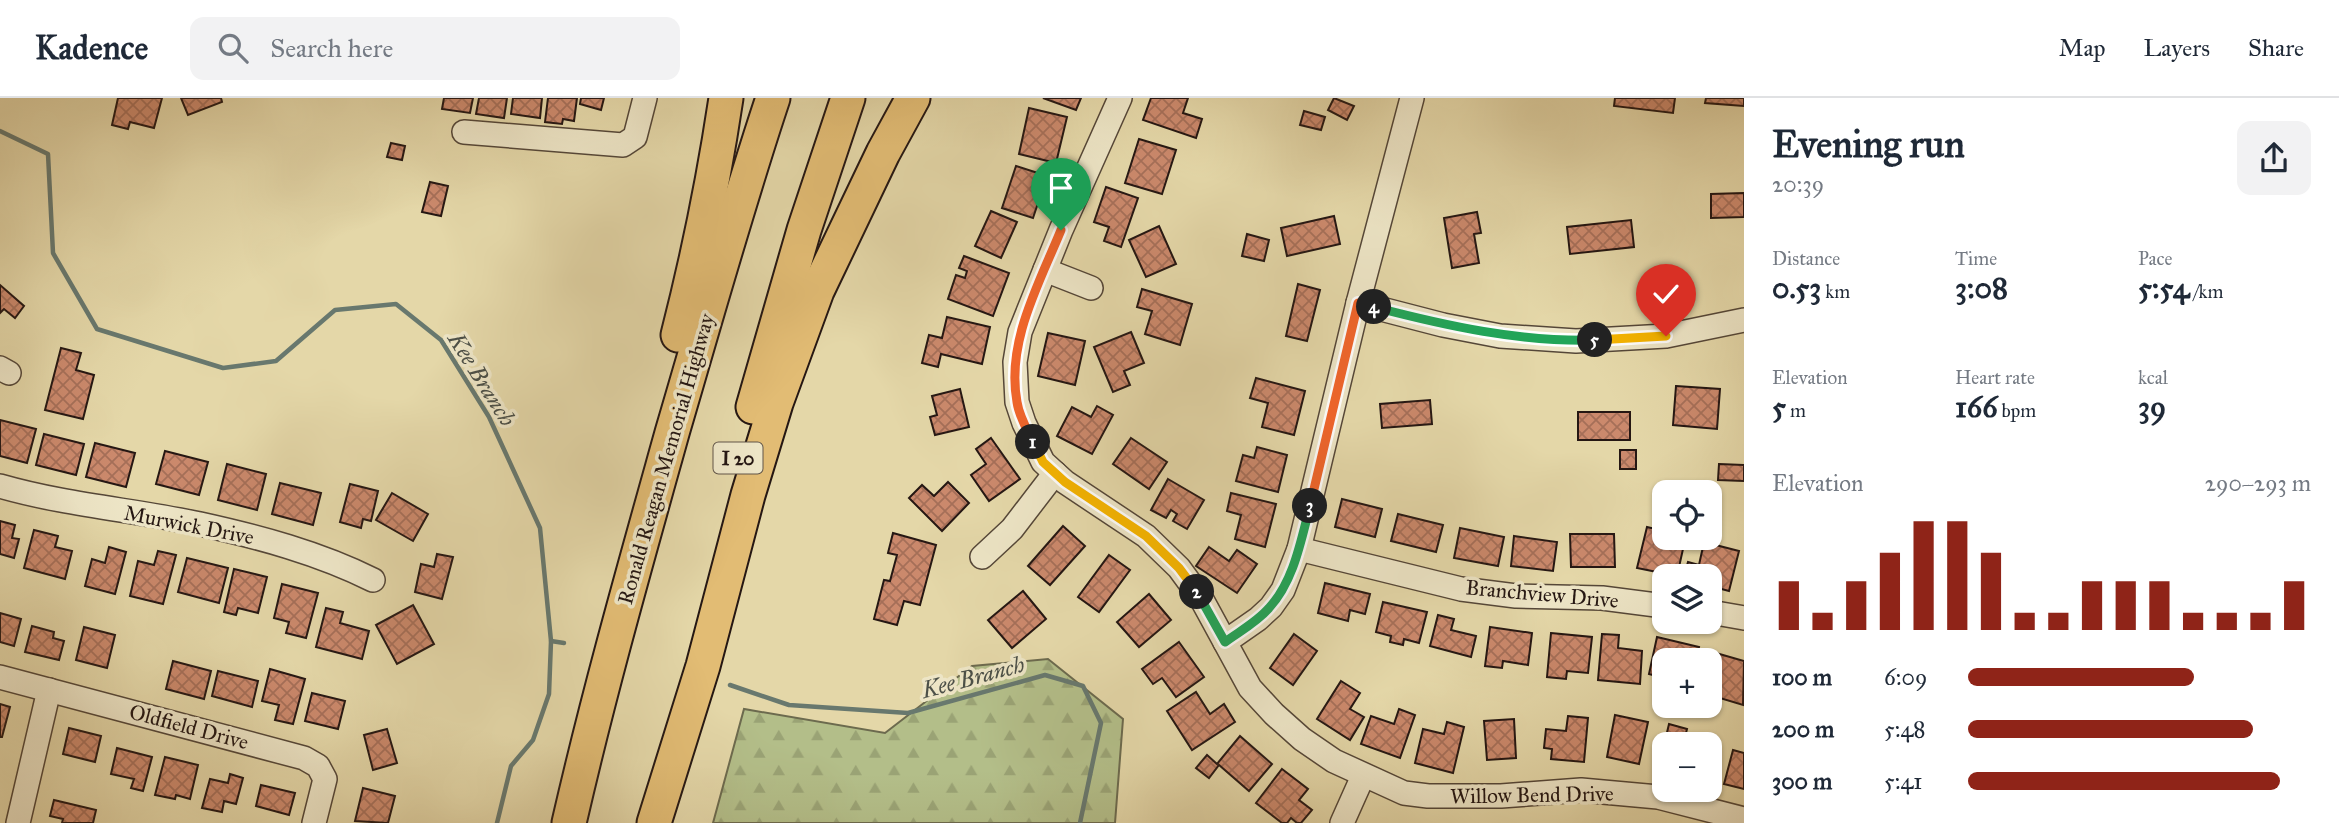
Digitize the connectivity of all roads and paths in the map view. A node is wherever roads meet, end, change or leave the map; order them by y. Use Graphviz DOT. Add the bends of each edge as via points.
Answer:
graph roads {
  1 [pos="645,98"];
  2 [pos="726,98"];
  3 [pos="773,98"];
  4 [pos="848,98"];
  5 [pos="913,98"];
  6 [pos="1120,98"];
  7 [pos="1412,98"];
  8 [pos="464,132"];
  9 [pos="1045,270"];
  10 [pos="1091,288"];
  11 [pos="1358,303"];
  12 [pos="1744,320"];
  13 [pos="1055,472"];
  14 [pos="0,486"];
  15 [pos="1299,549"];
  16 [pos="982,557"];
  17 [pos="373,580"];
  18 [pos="1652,604"];
  19 [pos="1722,614"];
  20 [pos="1744,618"];
  21 [pos="1225,642"];
  22 [pos="0,677"];
  23 [pos="49,690"];
  24 [pos="585,753"];
  25 [pos="1363,776"];
  26 [pos="1744,819"];
  27 [pos="18,823"];
  28 [pos="314,823"];
  29 [pos="569,823"];
  30 [pos="648,823"];
  31 [pos="654,823"];
  32 [pos="1342,823"];
  1 -- 8 [label="street" via="635,137 623,145"];
  2 -- 24 [label="highway" via="696,262 625,524"];
  3 -- 24 [label="highway, Ronald Reagan Memorial Highway" via="734,217"];
  4 -- 30 [label="highway, I 20" via="804,230 727,495 677,686"];
  5 -- 31 [label="highway" via="817,291 776,403"];
  6 -- 9 [label="street, Willow Bend Drive"];
  7 -- 11 [label="street"];
  9 -- 10 [label="street"];
  9 -- 13 [label="street, Willow Bend Drive" via="1020,331 1015,362 1017,402 1024,424 1043,462"];
  11 -- 12 [label="street" via="1500,336 1576,341 1666,336"];
  11 -- 15 [label="street"];
  13 -- 16 [label="street" via="1012,529"];
  13 -- 21 [label="street, Willow Bend Drive" via="1146,536 1179,568"];
  14 -- 17 [label="street, Murwick Drive" via="228,531 300,550"];
  15 -- 18 [label="street, Branchview Drive" via="1461,589"];
  15 -- 21 [label="street" via="1283,590 1270,607"];
  19 -- 20 [label="street"];
  21 -- 25 [label="street, Willow Bend Drive" via="1250,688 1274,714 1312,747"];
  22 -- 23 [label="street, Oldfield Drive"];
  23 -- 27 [label="street"];
  23 -- 28 [label="street, Oldfield Drive" via="304,758 318,766 325,779"];
  24 -- 29 [label="highway, Ronald Reagan Memorial Highway"];
  25 -- 26 [label="street, Willow Bend Drive" via="1416,795 1502,796 1581,790 1658,797"];
  25 -- 32 [label="street"];
}
